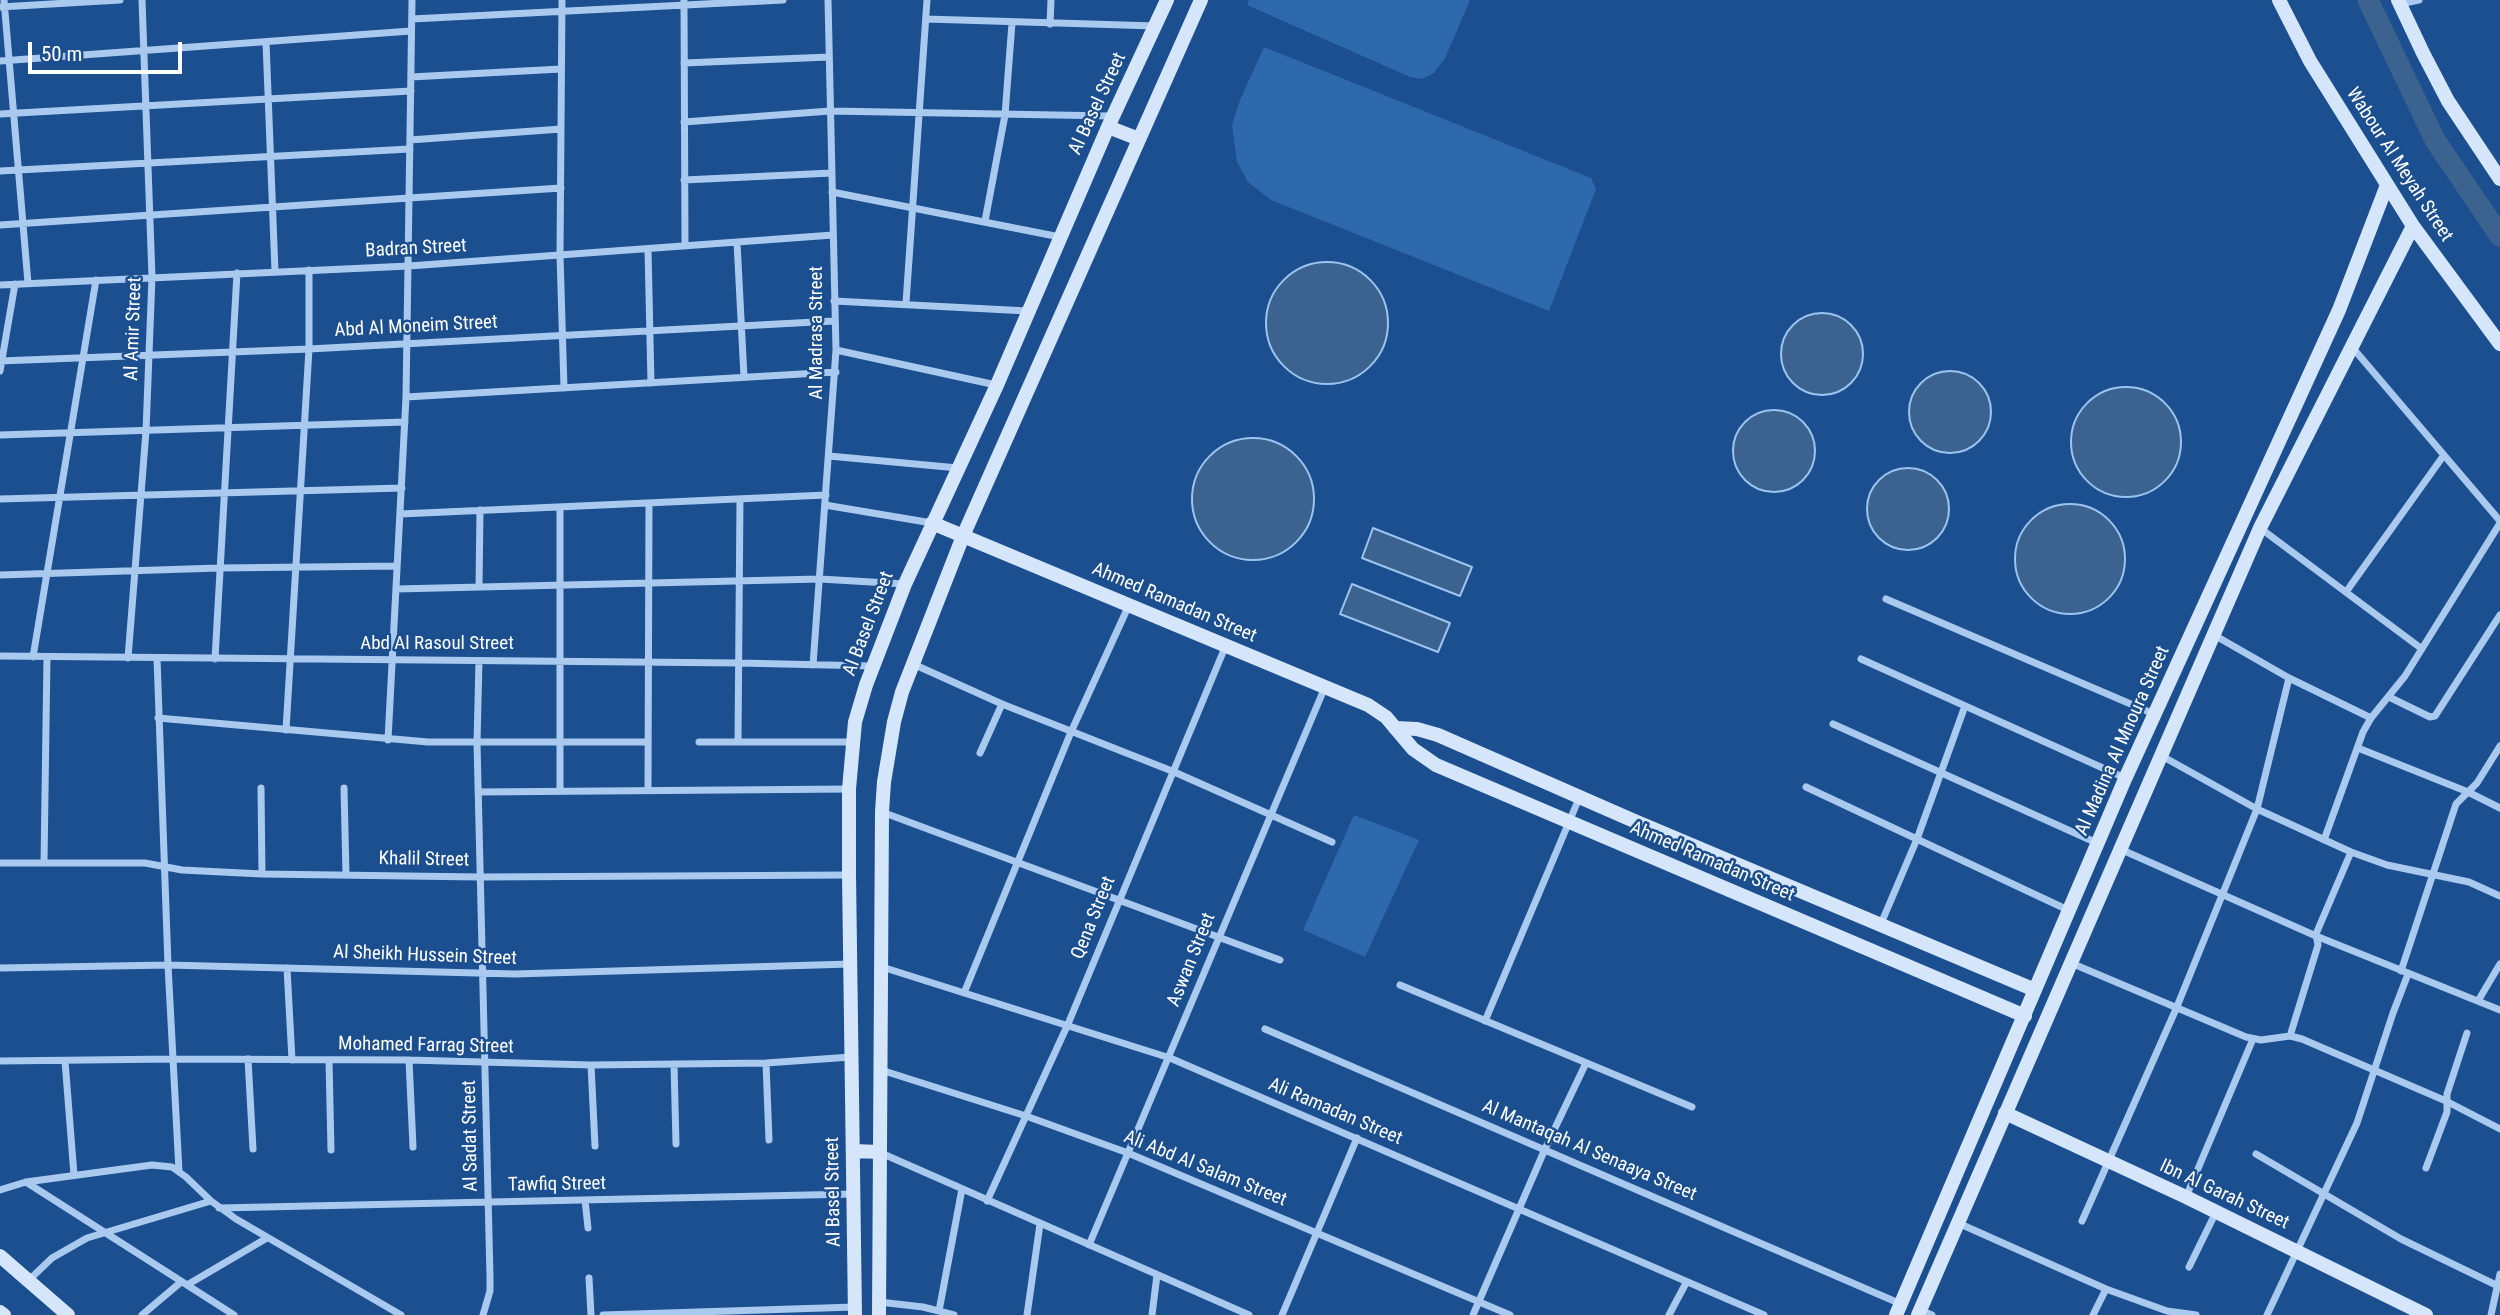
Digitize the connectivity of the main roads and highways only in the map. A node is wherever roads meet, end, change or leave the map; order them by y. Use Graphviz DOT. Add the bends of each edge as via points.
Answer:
graph roads {
  1 [pos="1167,0"];
  2 [pos="1200,0"];
  3 [pos="2279,0"];
  4 [pos="2399,2"];
  5 [pos="1110,121"];
  6 [pos="1139,139"];
  7 [pos="2500,179"];
  8 [pos="2387,185"];
  9 [pos="2413,226"];
  10 [pos="2500,344"];
  11 [pos="932,523"];
  12 [pos="963,536"];
  13 [pos="1395,728"];
  14 [pos="2035,990"];
  15 [pos="2025,1016"];
  16 [pos="2005,1113"];
  17 [pos="853,1151"];
  18 [pos="880,1153"];
  19 [pos="0,1256"];
  20 [pos="879,1308"];
  21 [pos="1898,1309"];
  22 [pos="855,1311"];
  23 [pos="1923,1313"];
  24 [pos="68,1315"];
  25 [pos="2426,1315"];
  1 -- 5 [label="main road, Al Basel Street"];
  2 -- 6 [label="main road"];
  3 -- 8 [label="main road, Wabour Al Meyah Street" via="2309,61"];
  4 -- 7 [label="main road" via="2448,101"];
  5 -- 6 [label="main road"];
  5 -- 11 [label="main road, Al Basel Street" via="997,385"];
  6 -- 12 [label="main road"];
  8 -- 9 [label="main road, Wabour Al Meyah Street"];
  8 -- 14 [label="main road, Al Madina Al Mnoura Street" via="2305,389 2125,779"];
  9 -- 10 [label="main road, Wabour Al Meyah Street"];
  9 -- 16 [label="main road, Al Madina Al Mnoura Street" via="2260,528"];
  11 -- 12 [label="main road, Ahmed Ramadan Street"];
  11 -- 17 [label="main road, Al Basel Street" via="873,666 852,742"];
  12 -- 13 [label="main road, Ahmed Ramadan Street" via="1375,708"];
  12 -- 18 [label="main road" via="902,692 888,751 882,812"];
  13 -- 14 [label="main road, Ahmed Ramadan Street" via="1438,735"];
  13 -- 15 [label="main road, Ahmed Ramadan Street" via="1413,749 1436,765"];
  14 -- 15 [label="main road, Al Madina Al Mnoura Street"];
  15 -- 21 [label="main road, Al Madina Al Mnoura Street"];
  16 -- 23 [label="main road, Al Madina Al Mnoura Street"];
  16 -- 25 [label="main road, Ibn Al Garah Street"];
  17 -- 18 [label="main road"];
  17 -- 22 [label="main road, Al Basel Street"];
  18 -- 20 [label="main road"];
  19 -- 24 [label="main road"];
}
